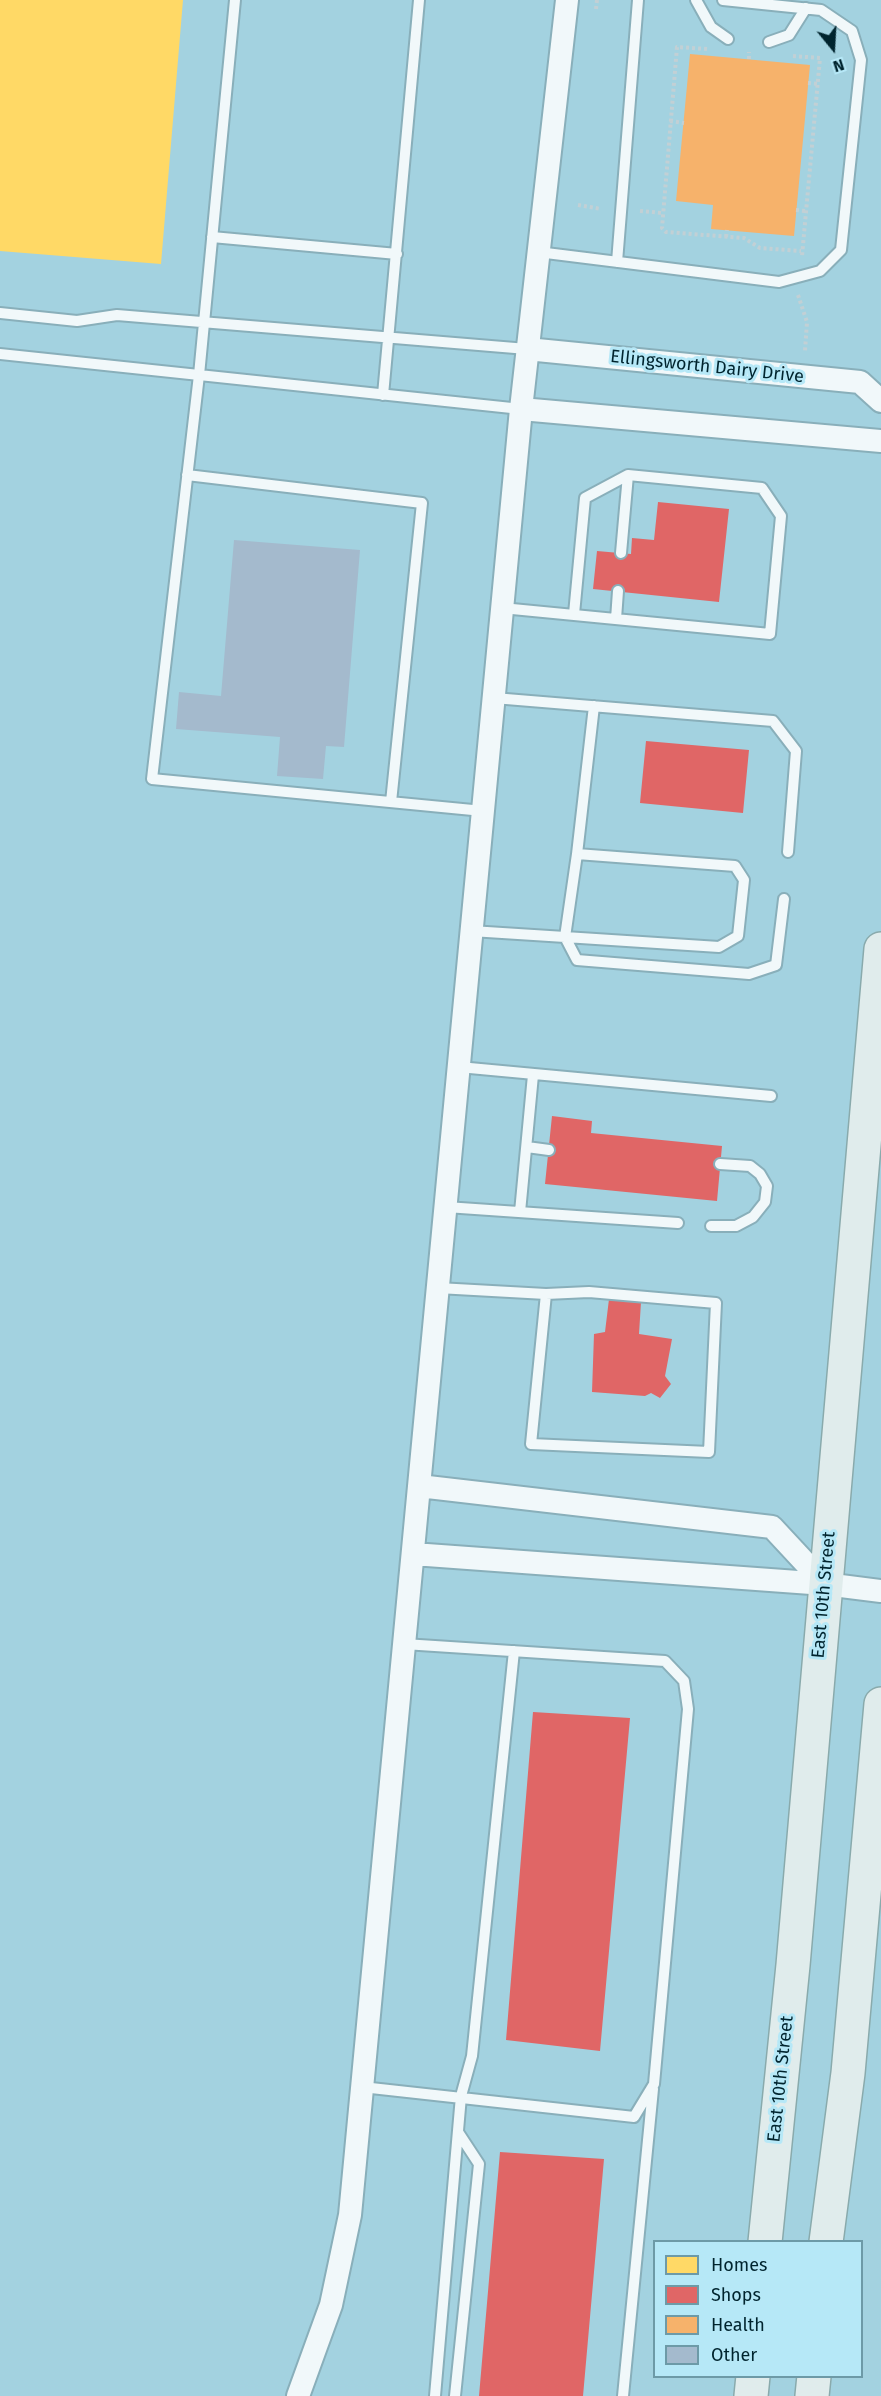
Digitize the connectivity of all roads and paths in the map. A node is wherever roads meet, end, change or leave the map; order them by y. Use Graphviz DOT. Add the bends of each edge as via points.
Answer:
graph roads {
  1 [pos="235,0"];
  2 [pos="418,0"];
  3 [pos="567,0"];
  4 [pos="597,0"];
  5 [pos="638,0"];
  6 [pos="696,0"];
  7 [pos="723,0"];
  8 [pos="806,8"];
  9 [pos="596,9"];
  10 [pos="728,39"];
  11 [pos="768,42"];
  12 [pos="718,50"];
  13 [pos="739,51"];
  14 [pos="749,52"];
  15 [pos="761,53"];
  16 [pos="785,55"];
  17 [pos="749,59"];
  18 [pos="808,83"];
  19 [pos="818,84"];
  20 [pos="670,121"];
  21 [pos="684,123"];
  22 [pos="578,206"];
  23 [pos="605,209"];
  24 [pos="796,210"];
  25 [pos="636,211"];
  26 [pos="805,211"];
  27 [pos="662,213"];
  28 [pos="727,230"];
  29 [pos="212,237"];
  30 [pos="726,237"];
  31 [pos="801,251"];
  32 [pos="538,252"];
  33 [pos="397,254"];
  34 [pos="802,260"];
  35 [pos="617,262"];
  36 [pos="798,295"];
  37 [pos="0,313"];
  38 [pos="204,322"];
  39 [pos="389,338"];
  40 [pos="527,349"];
  41 [pos="805,351"];
  42 [pos="0,354"];
  43 [pos="199,375"];
  44 [pos="383,395"];
  45 [pos="881,401"];
  46 [pos="521,409"];
  47 [pos="881,441"];
  48 [pos="187,475"];
  49 [pos="628,475"];
  50 [pos="621,553"];
  51 [pos="618,591"];
  52 [pos="502,608"];
  53 [pos="574,614"];
  54 [pos="616,619"];
  55 [pos="494,698"];
  56 [pos="594,706"];
  57 [pos="391,802"];
  58 [pos="483,811"];
  59 [pos="788,852"];
  60 [pos="577,854"];
  61 [pos="784,899"];
  62 [pos="471,931"];
  63 [pos="565,937"];
  64 [pos="881,949"];
  65 [pos="459,1067"];
  66 [pos="533,1075"];
  67 [pos="771,1096"];
  68 [pos="527,1147"];
  69 [pos="549,1150"];
  70 [pos="720,1164"];
  71 [pos="446,1207"];
  72 [pos="520,1212"];
  73 [pos="678,1223"];
  74 [pos="711,1226"];
  75 [pos="438,1288"];
  76 [pos="546,1294"];
  77 [pos="419,1486"];
  78 [pos="413,1554"];
  79 [pos="825,1584"];
  80 [pos="881,1591"];
  81 [pos="404,1644"];
  82 [pos="514,1651"];
  83 [pos="881,1704"];
  84 [pos="654,2084"];
  85 [pos="362,2087"];
  86 [pos="461,2096"];
  87 [pos="458,2132"];
  88 [pos="765,2240"];
  89 [pos="826,2240"];
  90 [pos="753,2378"];
  91 [pos="814,2378"];
  92 [pos="298,2396"];
  93 [pos="435,2396"];
  94 [pos="455,2396"];
  95 [pos="623,2396"];
  96 [pos="751,2396"];
  97 [pos="812,2396"];
  1 -- 29 [label="lane"];
  2 -- 33 [label="lane"];
  3 -- 32 [label="street"];
  4 -- 9 [label="path"];
  5 -- 35 [label="lane"];
  6 -- 10 [label="lane" via="711,27"];
  7 -- 8 [label="lane"];
  8 -- 11 [label="lane" via="789,35"];
  8 -- 35 [label="lane" via="821,10 852,31 861,60 841,250 820,271 779,282"];
  12 -- 20 [label="path" via="677,47"];
  13 -- 14 [label="path"];
  14 -- 15 [label="path"];
  14 -- 17 [label="path"];
  16 -- 19 [label="path" via="820,58"];
  18 -- 19 [label="path"];
  19 -- 26 [label="path"];
  20 -- 21 [label="path"];
  20 -- 27 [label="path"];
  22 -- 23 [label="path"];
  24 -- 26 [label="path"];
  25 -- 27 [label="path"];
  26 -- 31 [label="path"];
  27 -- 30 [label="path" via="662,228 666,232"];
  28 -- 30 [label="path"];
  29 -- 33 [label="lane"];
  29 -- 38 [label="lane"];
  30 -- 31 [label="path" via="744,238 760,248"];
  31 -- 34 [label="path"];
  32 -- 35 [label="lane"];
  32 -- 40 [label="street"];
  33 -- 39 [label="lane"];
  36 -- 41 [label="path" via="807,322"];
  37 -- 38 [label="lane" via="77,321 117,315"];
  38 -- 39 [label="lane"];
  38 -- 43 [label="lane"];
  39 -- 40 [label="lane"];
  39 -- 44 [label="lane"];
  40 -- 45 [label="street, Ellingsworth Dairy Drive" via="860,382"];
  40 -- 46 [label="street"];
  42 -- 43 [label="lane"];
  43 -- 44 [label="lane"];
  43 -- 48 [label="lane"];
  44 -- 46 [label="lane"];
  46 -- 47 [label="street"];
  46 -- 52 [label="street"];
  48 -- 57 [label="lane" via="422,503"];
  48 -- 57 [label="lane" via="152,779"];
  49 -- 50 [label="lane"];
  49 -- 53 [label="lane" via="585,498"];
  49 -- 54 [label="lane" via="762,488 781,516 770,634"];
  51 -- 54 [label="lane"];
  52 -- 53 [label="lane"];
  52 -- 55 [label="street"];
  53 -- 54 [label="lane"];
  55 -- 56 [label="lane"];
  55 -- 58 [label="street"];
  56 -- 59 [label="lane" via="773,721 796,751"];
  56 -- 60 [label="lane"];
  57 -- 58 [label="lane"];
  58 -- 62 [label="street"];
  60 -- 63 [label="lane"];
  60 -- 63 [label="lane" via="735,866 744,880 738,936 719,947"];
  61 -- 63 [label="lane" via="776,965 749,974 578,960"];
  62 -- 63 [label="lane"];
  62 -- 65 [label="street"];
  64 -- 79 [label="main road, East 10th Street"];
  65 -- 66 [label="lane"];
  65 -- 71 [label="street"];
  66 -- 67 [label="lane"];
  66 -- 68 [label="lane"];
  68 -- 69 [label="lane"];
  68 -- 72 [label="lane"];
  70 -- 74 [label="lane" via="750,1166 760,1174 767,1186 765,1202 753,1217 736,1226"];
  71 -- 72 [label="lane"];
  71 -- 75 [label="street"];
  72 -- 73 [label="lane"];
  75 -- 76 [label="lane"];
  75 -- 77 [label="street"];
  76 -- 76 [label="lane" via="531,1444 709,1452 716,1303 588,1292"];
  77 -- 78 [label="street"];
  77 -- 79 [label="street" via="772,1527"];
  78 -- 79 [label="street"];
  78 -- 81 [label="street"];
  79 -- 80 [label="street"];
  79 -- 88 [label="main road, East 10th Street"];
  81 -- 82 [label="lane"];
  81 -- 85 [label="street"];
  82 -- 84 [label="lane" via="664,1661 684,1681 688,1709"];
  82 -- 86 [label="lane" via="472,2056"];
  83 -- 89 [label="main road" via="848,2073"];
  84 -- 86 [label="lane" via="634,2117"];
  84 -- 95 [label="lane"];
  85 -- 86 [label="lane"];
  85 -- 92 [label="street" via="350,2216 331,2305"];
  86 -- 87 [label="lane"];
  87 -- 93 [label="lane"];
  87 -- 94 [label="lane" via="478,2164"];
  90 -- 96 [label="main road"];
  91 -- 97 [label="main road"];
}
